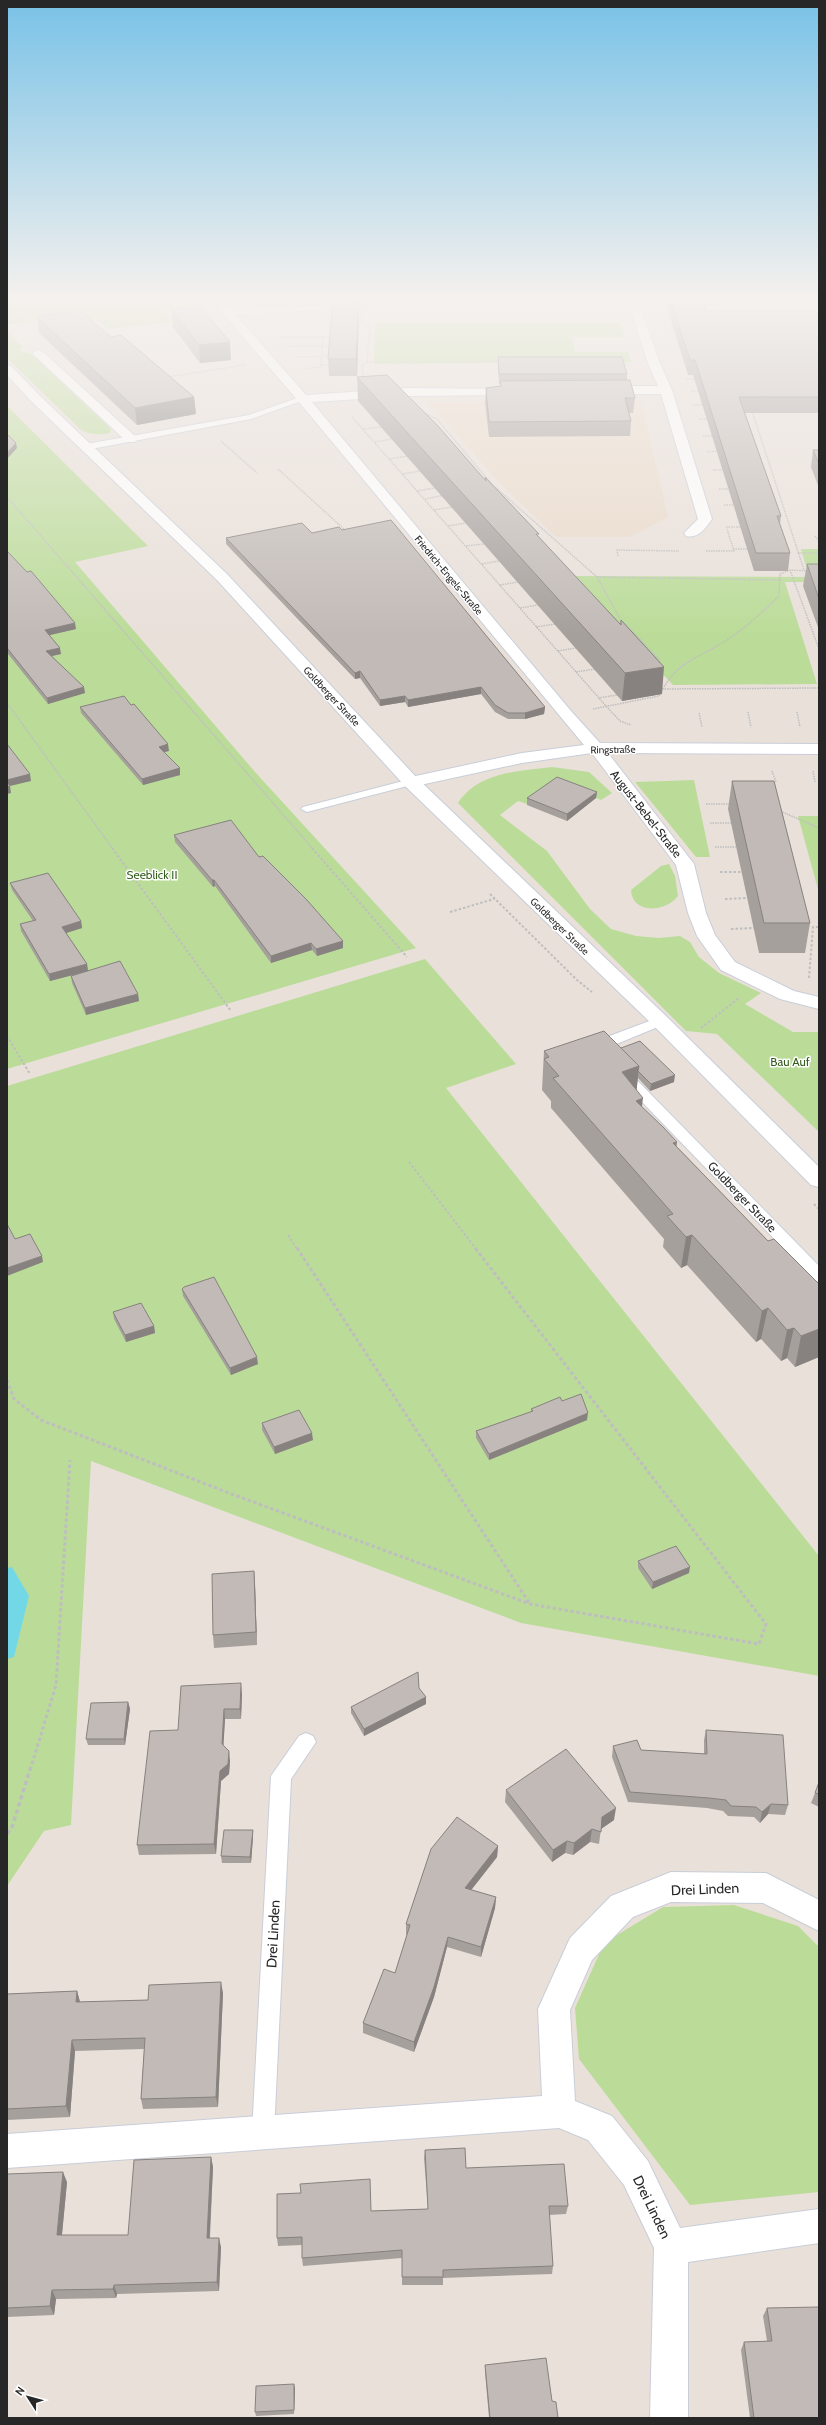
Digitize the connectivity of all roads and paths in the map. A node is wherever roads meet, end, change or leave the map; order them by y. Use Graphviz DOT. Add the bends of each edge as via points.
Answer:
graph roads {
  1 [pos="47,409"];
  2 [pos="99,409"];
  3 [pos="274,409"];
  4 [pos="311,409"];
  5 [pos="345,409"];
  6 [pos="414,409"];
  7 [pos="672,409"];
  8 [pos="752,410"];
  9 [pos="204,426"];
  10 [pos="381,427"];
  11 [pos="363,429"];
  12 [pos="131,439"];
  13 [pos="392,439"];
  14 [pos="374,442"];
  15 [pos="86,447"];
  16 [pos="407,456"];
  17 [pos="389,459"];
  18 [pos="278,469"];
  19 [pos="420,471"];
  20 [pos="257,473"];
  21 [pos="402,474"];
  22 [pos="495,487"];
  23 [pos="435,488"];
  24 [pos="487,488"];
  25 [pos="417,491"];
  26 [pos="448,495"];
  27 [pos="7,497"];
  28 [pos="424,499"];
  29 [pos="452,507"];
  30 [pos="434,510"];
  31 [pos="466,523"];
  32 [pos="448,526"];
  33 [pos="726,527"];
  34 [pos="740,527"];
  35 [pos="691,533"];
  36 [pos="351,535"];
  37 [pos="815,536"];
  38 [pos="819,541"];
  39 [pos="484,544"];
  40 [pos="466,546"];
  41 [pos="747,549"];
  42 [pos="652,550"];
  43 [pos="798,553"];
  44 [pos="819,553"];
  45 [pos="653,556"];
  46 [pos="733,556"];
  47 [pos="499,561"];
  48 [pos="482,564"];
  49 [pos="790,570"];
  50 [pos="804,570"];
  51 [pos="812,571"];
  52 [pos="597,577"];
  53 [pos="781,580"];
  54 [pos="518,582"];
  55 [pos="500,585"];
  56 [pos="538,605"];
  57 [pos="520,608"];
  58 [pos="555,624"];
  59 [pos="536,627"];
  60 [pos="576,648"];
  61 [pos="819,649"];
  62 [pos="558,651"];
  63 [pos="661,666"];
  64 [pos="595,669"];
  65 [pos="576,672"];
  66 [pos="819,688"];
  67 [pos="662,689"];
  68 [pos="617,694"];
  69 [pos="598,698"];
  70 [pos="7,703"];
  71 [pos="606,706"];
  72 [pos="748,712"];
  73 [pos="797,712"];
  74 [pos="700,713"];
  75 [pos="565,714"];
  76 [pos="702,727"];
  77 [pos="751,727"];
  78 [pos="800,727"];
  79 [pos="596,748"];
  80 [pos="819,749"];
  81 [pos="771,768"];
  82 [pos="812,768"];
  83 [pos="411,782"];
  84 [pos="776,782"];
  85 [pos="815,782"];
  86 [pos="706,804"];
  87 [pos="736,804"];
  88 [pos="306,809"];
  89 [pos="778,810"];
  90 [pos="710,823"];
  91 [pos="731,823"];
  92 [pos="819,828"];
  93 [pos="715,847"];
  94 [pos="736,847"];
  95 [pos="720,872"];
  96 [pos="742,872"];
  97 [pos="494,898"];
  98 [pos="747,898"];
  99 [pos="725,899"];
  100 [pos="450,912"];
  101 [pos="819,927"];
  102 [pos="754,928"];
  103 [pos="731,929"];
  104 [pos="407,957"];
  105 [pos="809,980"];
  106 [pos="759,983"];
  107 [pos="819,1003"];
  108 [pos="232,1011"];
  109 [pos="660,1021"];
  110 [pos="7,1036"];
  111 [pos="682,1043"];
  112 [pos="30,1074"];
  113 [pos="409,1162"];
  114 [pos="819,1180"];
  115 [pos="288,1235"];
  116 [pos="819,1276"];
  117 [pos="7,1380"];
  118 [pos="70,1460"];
  119 [pos="530,1604"];
  120 [pos="306,1742"];
  121 [pos="7,1834"];
  122 [pos="819,1916"];
  123 [pos="559,2111"];
  124 [pos="263,2133"];
  125 [pos="7,2150"];
  126 [pos="819,2226"];
  127 [pos="671,2247"];
  128 [pos="669,2418"];
  1 -- 15 [label="street, Goldberger Straße"];
  2 -- 12 [label="street"];
  3 -- 9 [label="lane" via="251,417"];
  4 -- 75 [label="street, Friedrich-Engels-Straße"];
  5 -- 11 [label="path"];
  6 -- 22 [label="path" via="437,419"];
  7 -- 35 [label="street" via="705,519"];
  8 -- 43 [label="path"];
  9 -- 12 [label="lane"];
  9 -- 20 [label="path"];
  10 -- 11 [label="path"];
  11 -- 14 [label="path"];
  12 -- 15 [label="lane"];
  13 -- 14 [label="path"];
  14 -- 17 [label="path"];
  15 -- 83 [label="street, Goldberger Straße" via="222,577"];
  16 -- 17 [label="path"];
  17 -- 21 [label="path"];
  18 -- 36 [label="path"];
  19 -- 21 [label="path"];
  21 -- 25 [label="path"];
  22 -- 24 [label="path"];
  22 -- 52 [label="path"];
  23 -- 25 [label="path"];
  25 -- 28 [label="path"];
  26 -- 28 [label="path"];
  27 -- 104 [label="path"];
  28 -- 30 [label="path"];
  29 -- 30 [label="path"];
  30 -- 32 [label="path"];
  31 -- 32 [label="path"];
  32 -- 40 [label="path"];
  33 -- 34 [label="path"];
  37 -- 38 [label="path"];
  39 -- 40 [label="path"];
  40 -- 48 [label="path"];
  41 -- 46 [label="path" via="732,550"];
  42 -- 45 [label="path"];
  43 -- 44 [label="path"];
  43 -- 50 [label="path"];
  47 -- 48 [label="path"];
  48 -- 55 [label="path"];
  49 -- 50 [label="path"];
  49 -- 53 [label="path" via="780,574"];
  49 -- 61 [label="path"];
  50 -- 51 [label="path"];
  52 -- 53 [label="path"];
  52 -- 63 [label="path" via="620,619 659,659"];
  53 -- 67 [label="path" via="779,596 758,618 724,642 678,665"];
  54 -- 55 [label="path"];
  55 -- 57 [label="path"];
  56 -- 57 [label="path"];
  57 -- 59 [label="path"];
  58 -- 59 [label="path"];
  59 -- 62 [label="path"];
  60 -- 62 [label="path"];
  62 -- 65 [label="path"];
  64 -- 65 [label="path"];
  65 -- 69 [label="path"];
  66 -- 67 [label="path"];
  67 -- 71 [label="path" via="659,696"];
  68 -- 69 [label="path"];
  69 -- 71 [label="path"];
  70 -- 108 [label="path"];
  71 -- 75 [label="path"];
  72 -- 77 [label="path"];
  73 -- 78 [label="path"];
  74 -- 76 [label="path"];
  75 -- 79 [label="street, Friedrich-Engels-Straße"];
  79 -- 80 [label="street, Ringstraße"];
  79 -- 83 [label="street, Ringstraße" via="522,758"];
  79 -- 106 [label="street, August-Bebel-Straße" via="685,864 697,913 706,936 728,966"];
  81 -- 84 [label="path"];
  82 -- 85 [label="path"];
  83 -- 88 [label="lane"];
  83 -- 109 [label="street, Goldberger Straße"];
  86 -- 87 [label="path"];
  89 -- 92 [label="path"];
  90 -- 91 [label="path"];
  93 -- 94 [label="path"];
  95 -- 96 [label="path"];
  97 -- 100 [label="path"];
  98 -- 99 [label="path"];
  101 -- 105 [label="path" via="813,927"];
  102 -- 103 [label="path"];
  106 -- 107 [label="street, August-Bebel-Straße" via="787,995"];
  106 -- 111 [label="path"];
  109 -- 111 [label="street, Goldberger Straße"];
  109 -- 116 [label="lane, Goldberger Straße" via="596,1046"];
  110 -- 112 [label="path"];
  111 -- 114 [label="street, Goldberger Straße"];
  113 -- 119 [label="path" via="766,1624 759,1644"];
  115 -- 119 [label="path"];
  117 -- 119 [label="path" via="14,1400 41,1420 229,1493"];
  118 -- 121 [label="path" via="56,1685 12,1827"];
  120 -- 124 [label="lane, Drei Linden" via="281,1776"];
  122 -- 123 [label="street, Drei Linden" via="766,1888 671,1887 622,1906 581,1949 554,2009"];
  123 -- 124 [label="street, Drei Linden"];
  123 -- 127 [label="street, Drei Linden" via="600,2128 636,2174"];
  124 -- 125 [label="street, Drei Linden"];
  126 -- 127 [label="street, Drei Linden"];
  127 -- 128 [label="street, Drei Linden"];
}
